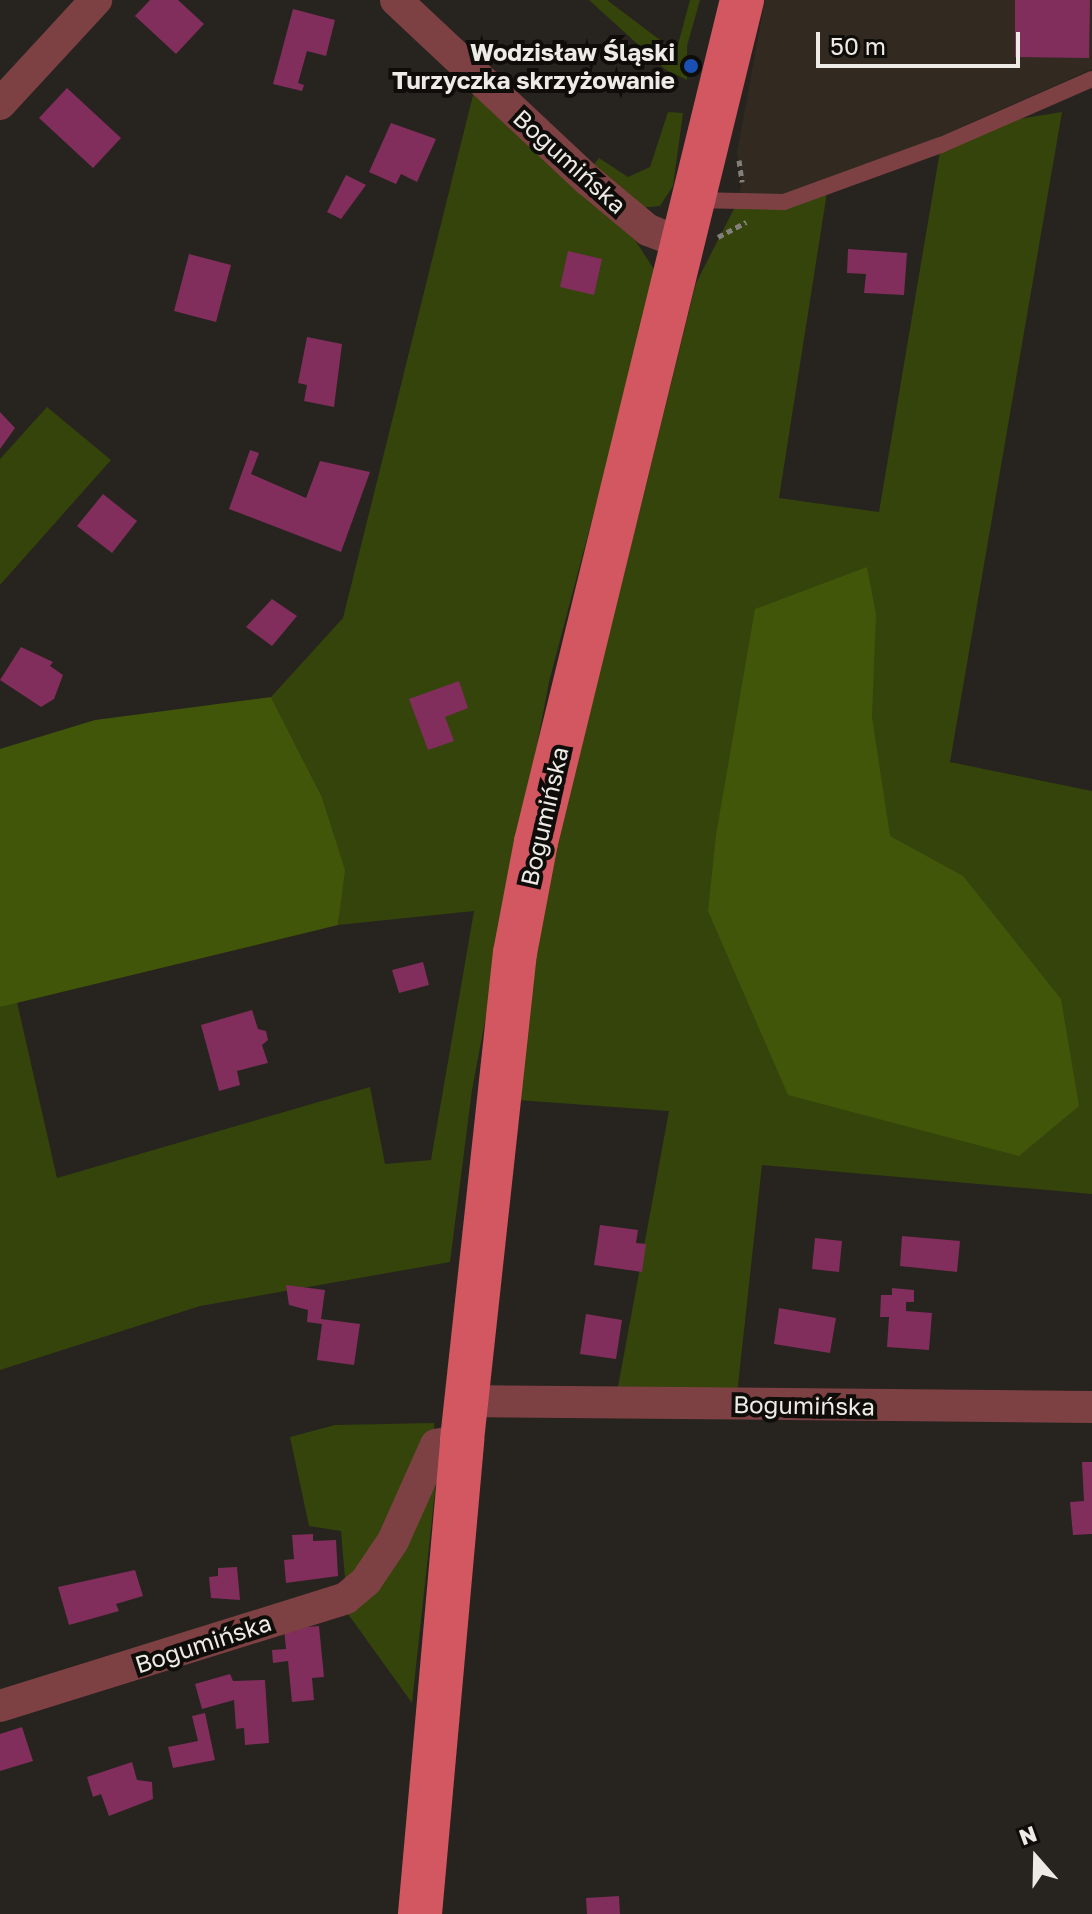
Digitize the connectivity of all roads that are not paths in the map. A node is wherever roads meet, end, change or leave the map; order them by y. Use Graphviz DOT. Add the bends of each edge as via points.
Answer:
graph roads {
  1 [pos="96,0"];
  2 [pos="396,0"];
  3 [pos="742,0"];
  4 [pos="1092,79"];
  5 [pos="0,104"];
  6 [pos="693,200"];
  7 [pos="682,243"];
  8 [pos="1092,1407"];
  9 [pos="465,1420"];
  10 [pos="0,1706"];
  11 [pos="420,1914"];
  1 -- 5 [label="street"];
  2 -- 7 [label="street, Bogumińska" via="588,180 648,230"];
  3 -- 6 [label="main road, Bogumińska"];
  4 -- 6 [label="lane" via="954,139 784,202"];
  6 -- 7 [label="main road, Bogumińska"];
  7 -- 9 [label="main road, Bogumińska" via="536,842 515,953"];
  8 -- 9 [label="street, Bogumińska"];
  9 -- 10 [label="street, Bogumińska" via="436,1445 393,1541 366,1581 346,1598"];
  9 -- 11 [label="main road, Bogumińska"];
}
